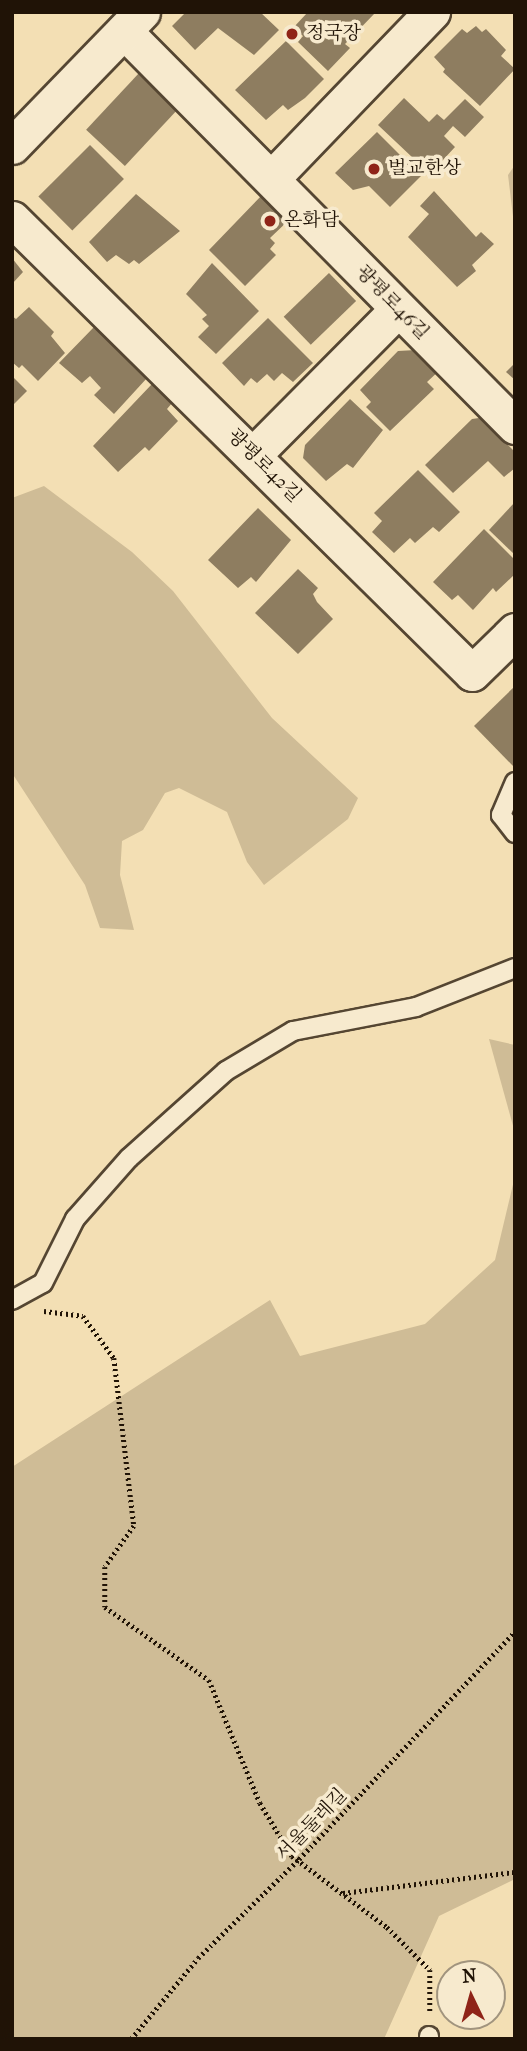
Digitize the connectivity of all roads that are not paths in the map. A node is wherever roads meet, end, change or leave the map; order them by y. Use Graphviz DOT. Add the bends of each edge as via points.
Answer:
graph roads {
  1 [pos="432,12"];
  2 [pos="133,22"];
  3 [pos="12,146"];
  4 [pos="272,178"];
  5 [pos="12,219"];
  6 [pos="397,310"];
  7 [pos="515,426"];
  8 [pos="253,455"];
  9 [pos="515,631"];
  10 [pos="515,782"];
  11 [pos="515,833"];
  12 [pos="515,968"];
  13 [pos="12,1300"];
  1 -- 4 [label="street"];
  2 -- 3 [label="street"];
  2 -- 4 [label="street, 광평로46길"];
  4 -- 6 [label="street, 광평로46길"];
  5 -- 8 [label="street, 광평로42길"];
  6 -- 7 [label="street, 광평로46길"];
  6 -- 8 [label="street"];
  8 -- 9 [label="street, 광평로42길" via="472,673"];
  10 -- 11 [label="lane" via="501,815"];
  12 -- 13 [label="lane" via="416,1007 293,1031 226,1071 129,1158 75,1219 43,1283"];
}
